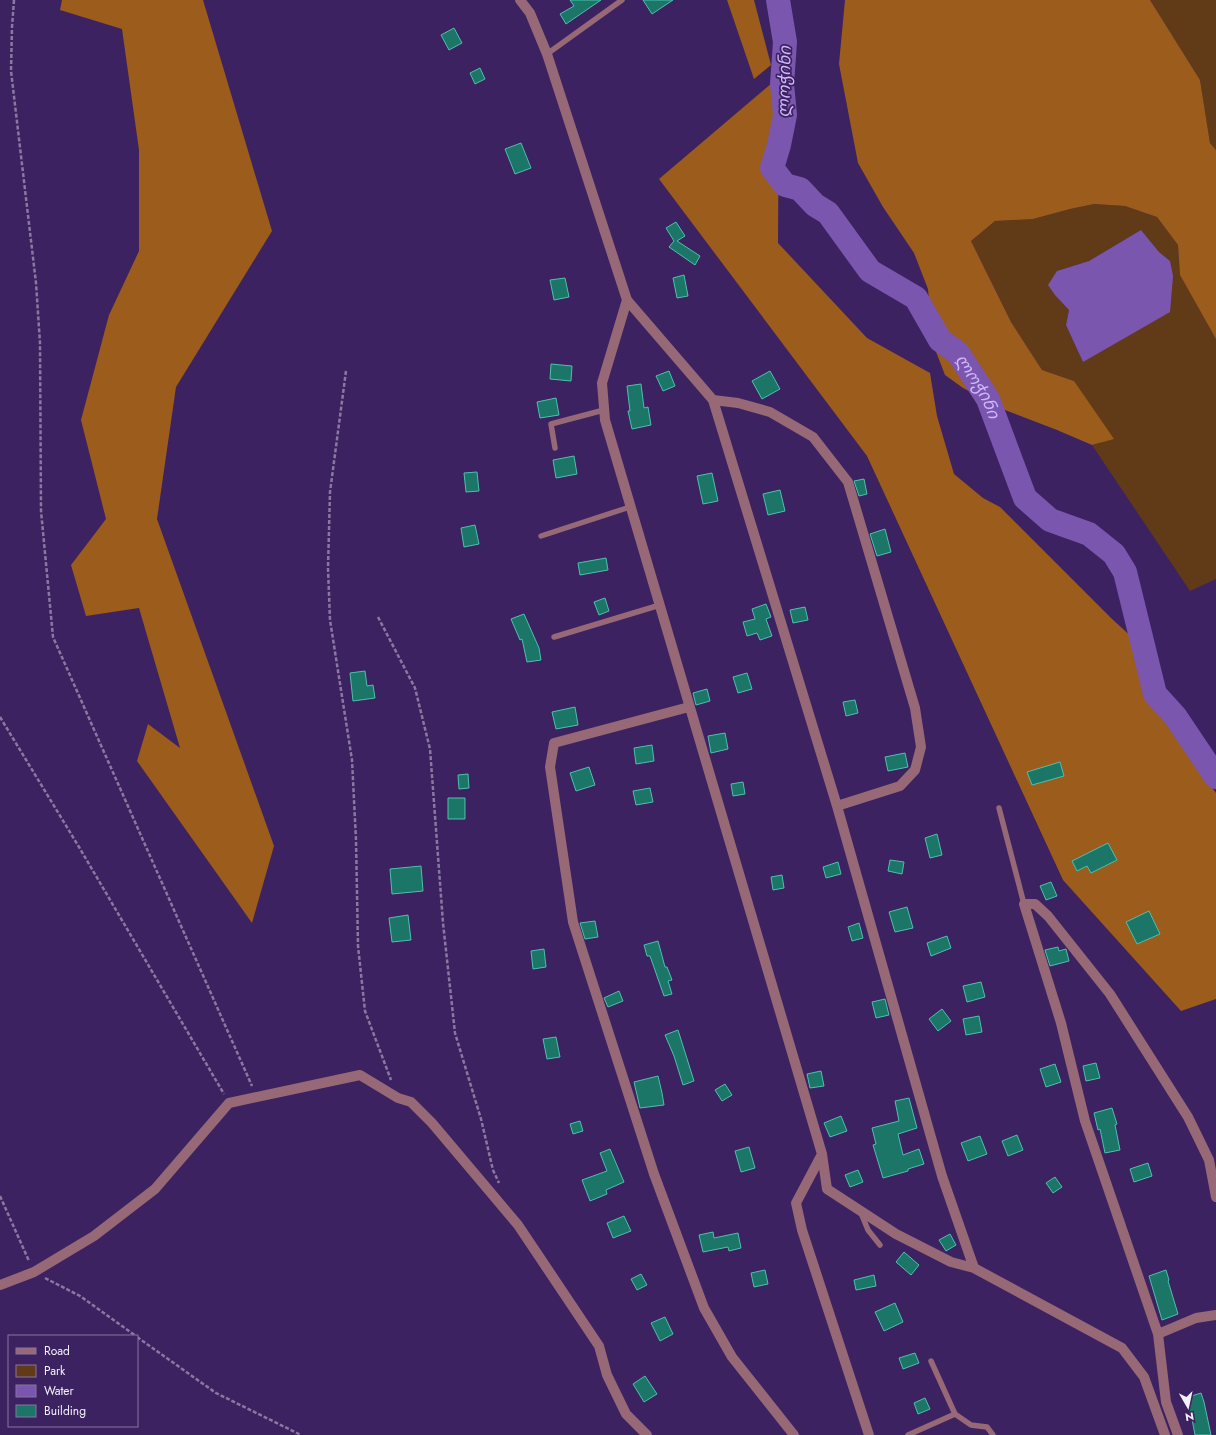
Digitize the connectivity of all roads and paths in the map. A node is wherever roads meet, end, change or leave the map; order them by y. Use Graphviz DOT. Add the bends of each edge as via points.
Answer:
graph roads {
  1 [pos="14,0"];
  2 [pos="520,0"];
  3 [pos="622,0"];
  4 [pos="547,54"];
  5 [pos="627,300"];
  6 [pos="346,371"];
  7 [pos="713,400"];
  8 [pos="604,410"];
  9 [pos="555,448"];
  10 [pos="630,507"];
  11 [pos="541,536"];
  12 [pos="660,605"];
  13 [pos="378,617"];
  14 [pos="554,637"];
  15 [pos="689,707"];
  16 [pos="0,717"];
  17 [pos="837,806"];
  18 [pos="999,808"];
  19 [pos="1024,904"];
  20 [pos="258,1098"];
  21 [pos="398,1098"];
  22 [pos="229,1103"];
  23 [pos="822,1154"];
  24 [pos="499,1184"];
  25 [pos="0,1196"];
  26 [pos="1216,1197"];
  27 [pos="860,1211"];
  28 [pos="880,1245"];
  29 [pos="974,1268"];
  30 [pos="34,1272"];
  31 [pos="0,1284"];
  32 [pos="1216,1315"];
  33 [pos="1158,1334"];
  34 [pos="135,1335"];
  35 [pos="138,1337"];
  36 [pos="931,1361"];
  37 [pos="955,1414"];
  38 [pos="301,1435"];
  39 [pos="647,1435"];
  40 [pos="794,1435"];
  41 [pos="869,1435"];
  42 [pos="908,1435"];
  43 [pos="993,1435"];
  44 [pos="1165,1435"];
  45 [pos="1178,1435"];
  1 -- 20 [label="path" via="12,71 36,283 40,343 41,511 53,637"];
  2 -- 4 [label="street" via="530,13"];
  3 -- 4 [label="lane"];
  4 -- 5 [label="street"];
  5 -- 7 [label="street"];
  5 -- 8 [label="street" via="602,383"];
  6 -- 21 [label="path" via="330,492 330,620 352,760 358,946 365,1010"];
  7 -- 17 [label="street"];
  7 -- 17 [label="street" via="738,403 770,412 813,437 848,482 915,708 920,747 915,770 900,786"];
  8 -- 9 [label="lane" via="551,424"];
  8 -- 10 [label="street" via="604,420"];
  10 -- 11 [label="lane"];
  10 -- 12 [label="street"];
  12 -- 14 [label="lane"];
  12 -- 15 [label="street"];
  13 -- 24 [label="path" via="414,688 430,749 443,923 455,1033"];
  15 -- 23 [label="street"];
  15 -- 40 [label="street" via="554,743 550,767 552,782 573,922 654,1174 704,1308 732,1357"];
  16 -- 22 [label="path"];
  17 -- 29 [label="street" via="942,1176"];
  18 -- 19 [label="lane"];
  19 -- 26 [label="street" via="1035,904 1048,916 1110,994 1188,1117 1209,1160"];
  19 -- 33 [label="street" via="1061,1023 1085,1121"];
  20 -- 21 [label="street" via="360,1075"];
  20 -- 22 [label="street"];
  21 -- 39 [label="street" via="411,1102 432,1123 518,1225 599,1346 607,1375 626,1414"];
  22 -- 30 [label="street" via="155,1189 94,1236"];
  23 -- 27 [label="street" via="827,1189"];
  23 -- 41 [label="street" via="796,1203 802,1230"];
  25 -- 30 [label="path"];
  27 -- 28 [label="lane" via="868,1230"];
  27 -- 29 [label="street" via="896,1234 951,1262"];
  29 -- 44 [label="street" via="1122,1348 1144,1377"];
  30 -- 31 [label="street"];
  30 -- 34 [label="path" via="80,1296"];
  32 -- 33 [label="street" via="1196,1318"];
  33 -- 45 [label="street" via="1166,1402"];
  35 -- 38 [label="path" via="216,1393"];
  36 -- 37 [label="lane"];
  37 -- 42 [label="lane"];
  37 -- 43 [label="lane" via="971,1425 987,1427"];
}
